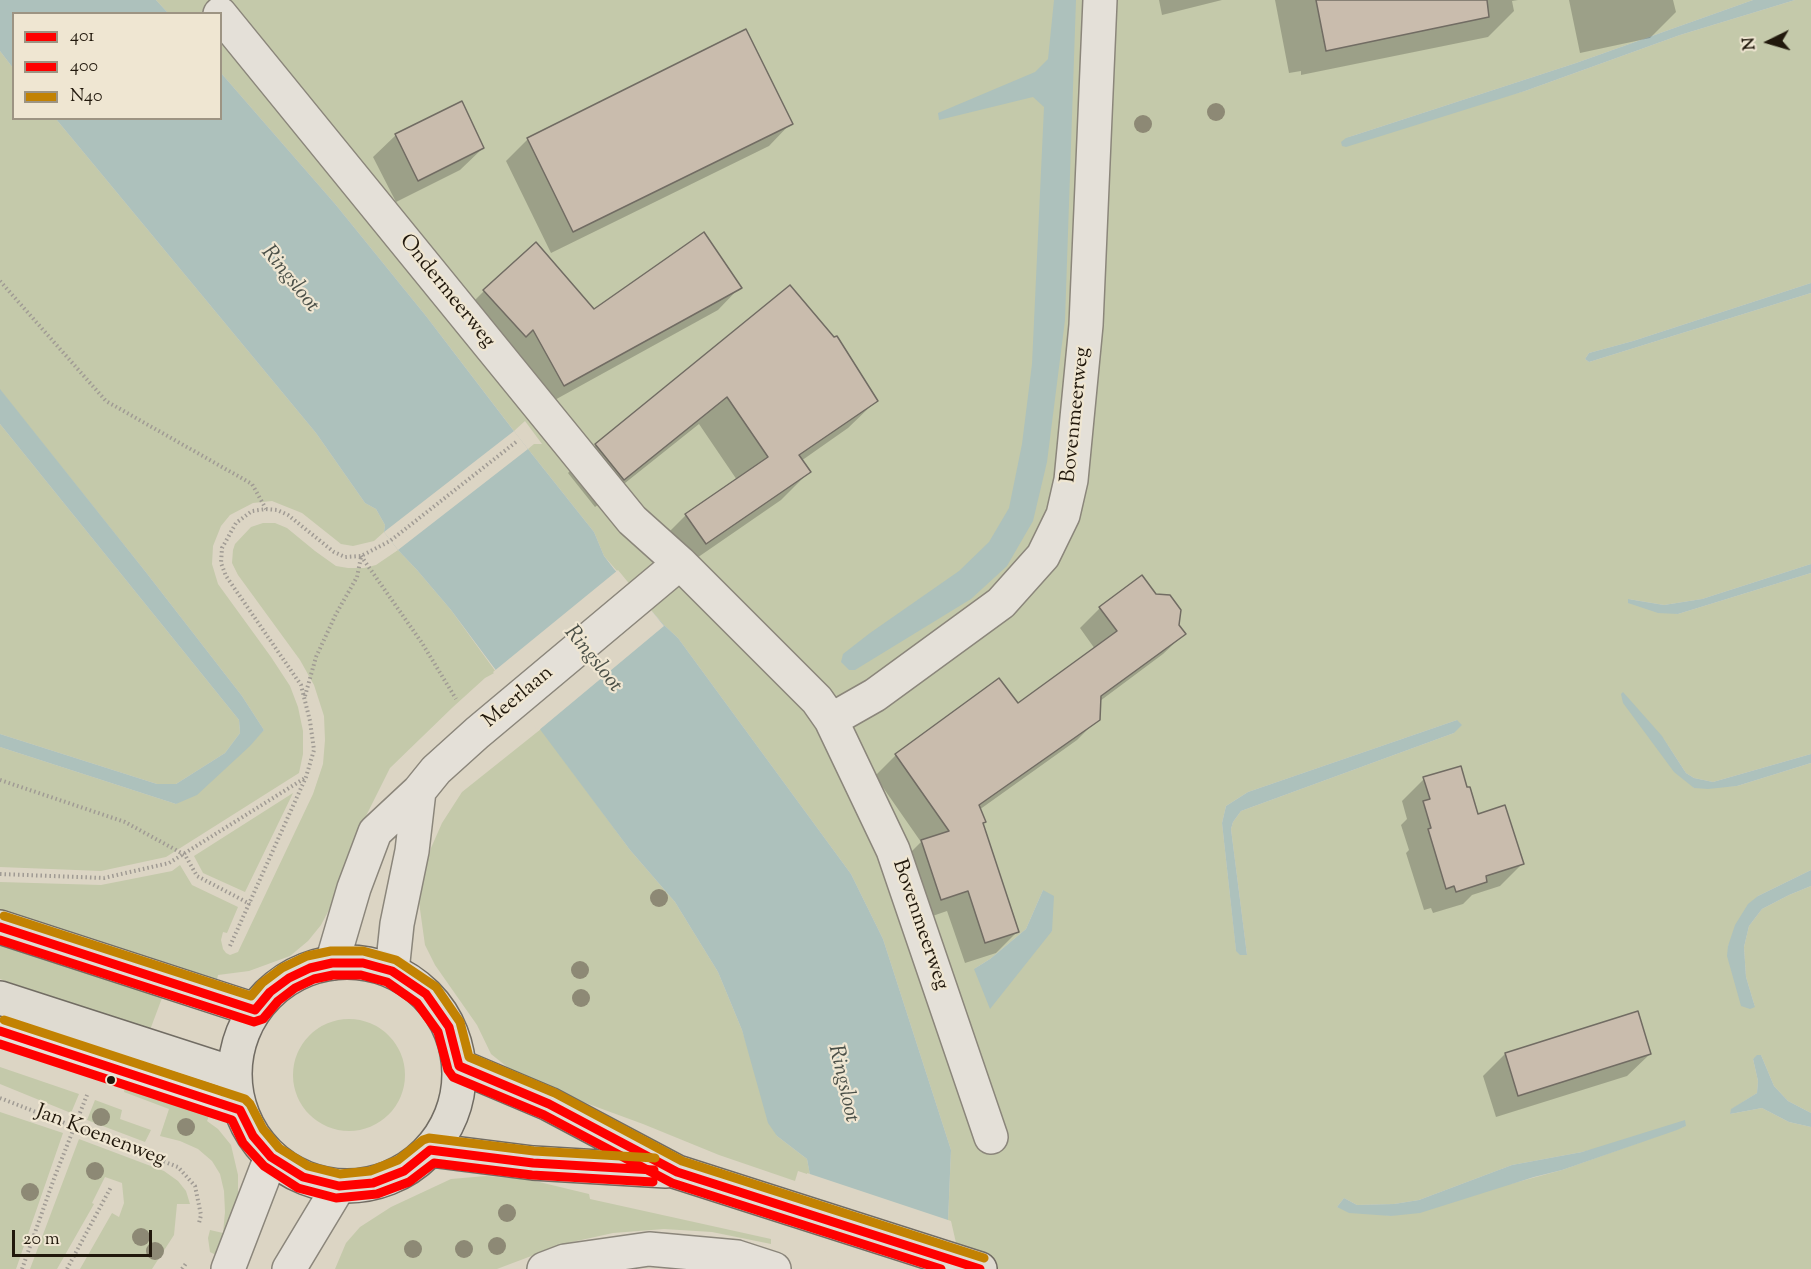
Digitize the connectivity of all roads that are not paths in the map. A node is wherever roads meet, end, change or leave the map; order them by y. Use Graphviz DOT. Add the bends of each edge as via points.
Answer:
graph roads {
  1 [pos="209,0"];
  2 [pos="1100,0"];
  3 [pos="218,12"];
  4 [pos="222,16"];
  5 [pos="680,562"];
  6 [pos="831,720"];
  7 [pos="419,791"];
  8 [pos="0,927"];
  9 [pos="332,963"];
  10 [pos="392,971"];
  11 [pos="0,998"];
  12 [pos="255,1010"];
  13 [pos="0,1031"];
  14 [pos="459,1066"];
  15 [pos="235,1074"];
  16 [pos="240,1110"];
  17 [pos="991,1137"];
  18 [pos="430,1150"];
  19 [pos="271,1157"];
  20 [pos="677,1172"];
  21 [pos="339,1186"];
  22 [pos="971,1266"];
  23 [pos="228,1269"];
  24 [pos="289,1269"];
  25 [pos="544,1269"];
  26 [pos="774,1269"];
  1 -- 3 [label="street, Ondermeerweg"];
  2 -- 6 [label="street, Bovenmeerweg" via="1086,325 1071,480 1063,515 1043,556 1001,603 875,695"];
  4 -- 5 [label="street, Ondermeerweg" via="632,520"];
  5 -- 6 [label="street, Bovenmeerweg" via="817,700"];
  5 -- 7 [label="street, Meerlaan" via="477,733"];
  6 -- 17 [label="street, Bovenmeerweg" via="893,850"];
  7 -- 9 [label="street, Meerlaan" via="375,832"];
  7 -- 10 [label="street"];
  8 -- 12 [label="main road"];
  9 -- 10 [label="main road" via="363,963"];
  9 -- 12 [label="main road" via="289,978"];
  10 -- 14 [label="main road" via="426,994 449,1027"];
  11 -- 15 [label="main road"];
  12 -- 15 [label="main road" via="237,1052"];
  13 -- 16 [label="lane"];
  14 -- 18 [label="main road" via="456,1096 447,1125"];
  14 -- 20 [label="main road" via="549,1104"];
  15 -- 16 [label="main road"];
  16 -- 19 [label="main road" via="253,1136"];
  18 -- 20 [label="main road" via="533,1163"];
  18 -- 21 [label="main road" via="404,1171 373,1183"];
  19 -- 21 [label="main road" via="303,1178"];
  19 -- 23 [label="street"];
  20 -- 22 [label="main road"];
  21 -- 24 [label="street"];
  25 -- 26 [label="street" via="565,1261 649,1250 737,1257"];
}
